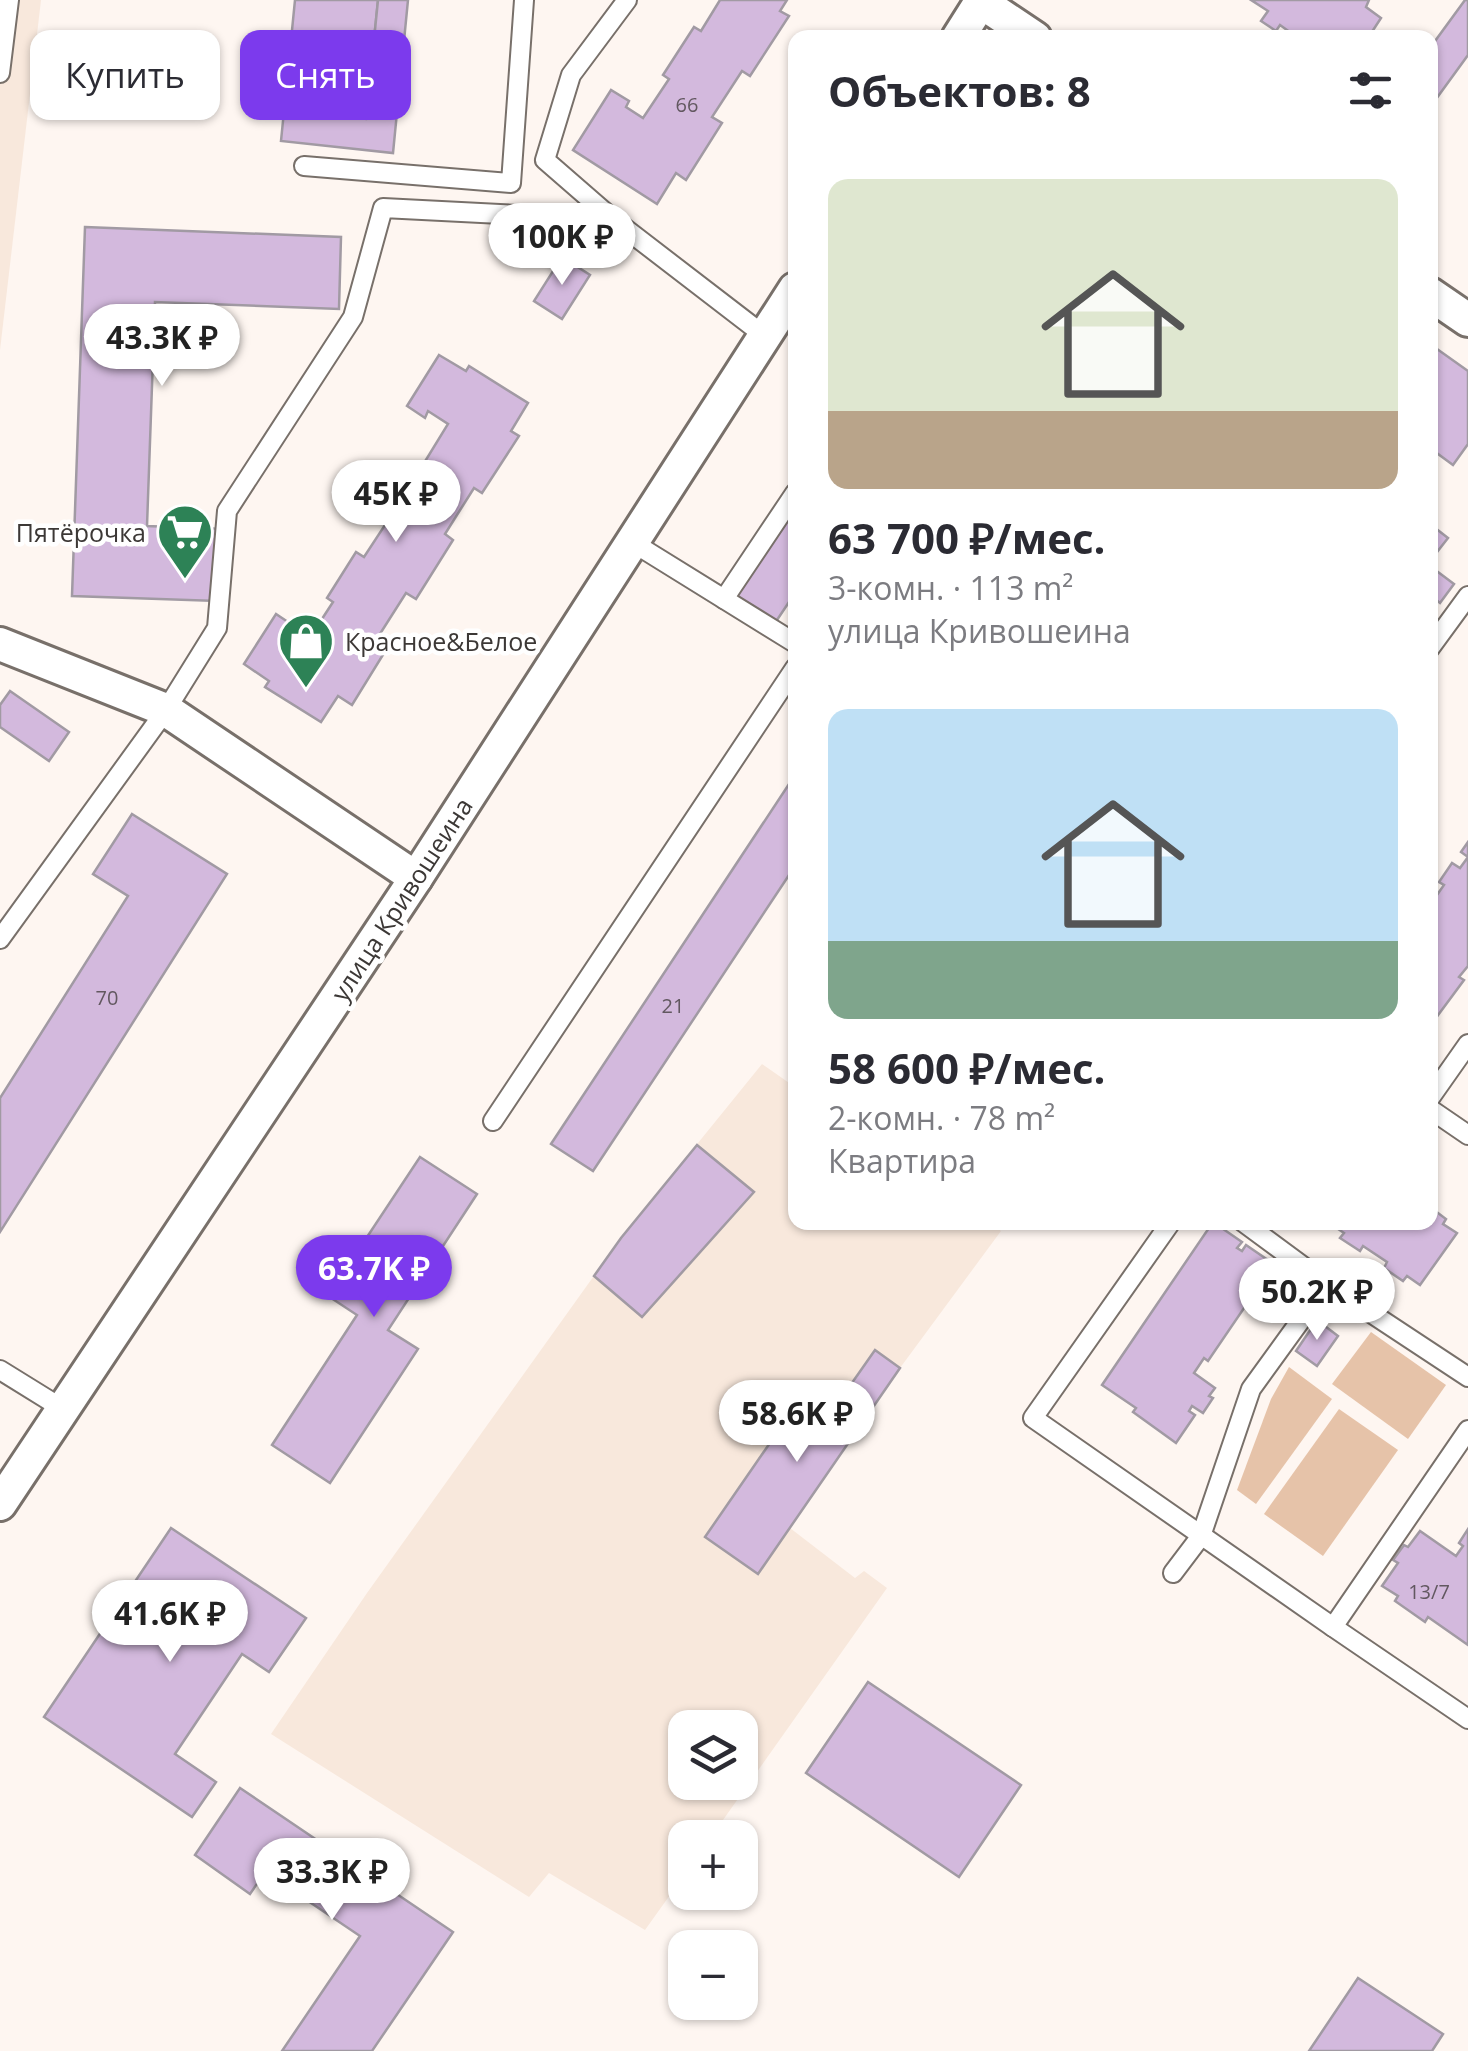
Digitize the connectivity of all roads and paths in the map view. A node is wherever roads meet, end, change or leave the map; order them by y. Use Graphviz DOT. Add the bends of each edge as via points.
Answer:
graph roads {
  1 [pos="9,0"];
  2 [pos="524,0"];
  3 [pos="627,0"];
  4 [pos="982,1"];
  5 [pos="963,30"];
  6 [pos="1024,30"];
  7 [pos="0,73"];
  8 [pos="304,166"];
  9 [pos="614,220"];
  10 [pos="1438,299"];
  11 [pos="788,300"];
  12 [pos="1468,320"];
  13 [pos="765,336"];
  14 [pos="788,503"];
  15 [pos="632,542"];
  16 [pos="1468,596"];
  17 [pos="724,599"];
  18 [pos="1438,637"];
  19 [pos="788,639"];
  20 [pos="0,644"];
  21 [pos="788,678"];
  22 [pos="166,710"];
  23 [pos="416,878"];
  24 [pos="0,939"];
  25 [pos="1468,1044"];
  26 [pos="1438,1087"];
  27 [pos="1438,1114"];
  28 [pos="493,1120"];
  29 [pos="1468,1135"];
  30 [pos="1165,1230"];
  31 [pos="1253,1230"];
  32 [pos="1327,1284"];
  33 [pos="0,1370"];
  34 [pos="1468,1376"];
  35 [pos="64,1409"];
  36 [pos="1468,1430"];
  37 [pos="0,1504"];
  38 [pos="1202,1536"];
  39 [pos="1173,1573"];
  40 [pos="1333,1627"];
  41 [pos="1468,1719"];
  1 -- 7 [label="lane"];
  2 -- 8 [label="lane" via="511,183"];
  3 -- 9 [label="lane" via="571,75 544,160"];
  4 -- 5 [label="street"];
  4 -- 6 [label="street"];
  9 -- 13 [label="lane"];
  9 -- 22 [label="lane" via="383,208 353,316 227,511 217,628"];
  10 -- 12 [label="street"];
  11 -- 13 [label="street, улица Кривошеина"];
  13 -- 15 [label="street, улица Кривошеина"];
  14 -- 17 [label="lane"];
  15 -- 17 [label="lane"];
  15 -- 23 [label="street, улица Кривошеина"];
  16 -- 18 [label="lane"];
  17 -- 19 [label="lane"];
  20 -- 22 [label="street"];
  21 -- 28 [label="lane"];
  22 -- 23 [label="street"];
  22 -- 24 [label="lane"];
  23 -- 35 [label="street, улица Кривошеина"];
  25 -- 26 [label="lane"];
  27 -- 29 [label="lane"];
  30 -- 38 [label="lane" via="1033,1418"];
  31 -- 32 [label="lane"];
  32 -- 34 [label="lane"];
  32 -- 38 [label="lane" via="1251,1389"];
  33 -- 35 [label="lane"];
  35 -- 37 [label="street, улица Кривошеина"];
  36 -- 40 [label="lane"];
  38 -- 39 [label="lane"];
  38 -- 40 [label="lane"];
  40 -- 41 [label="lane"];
}
